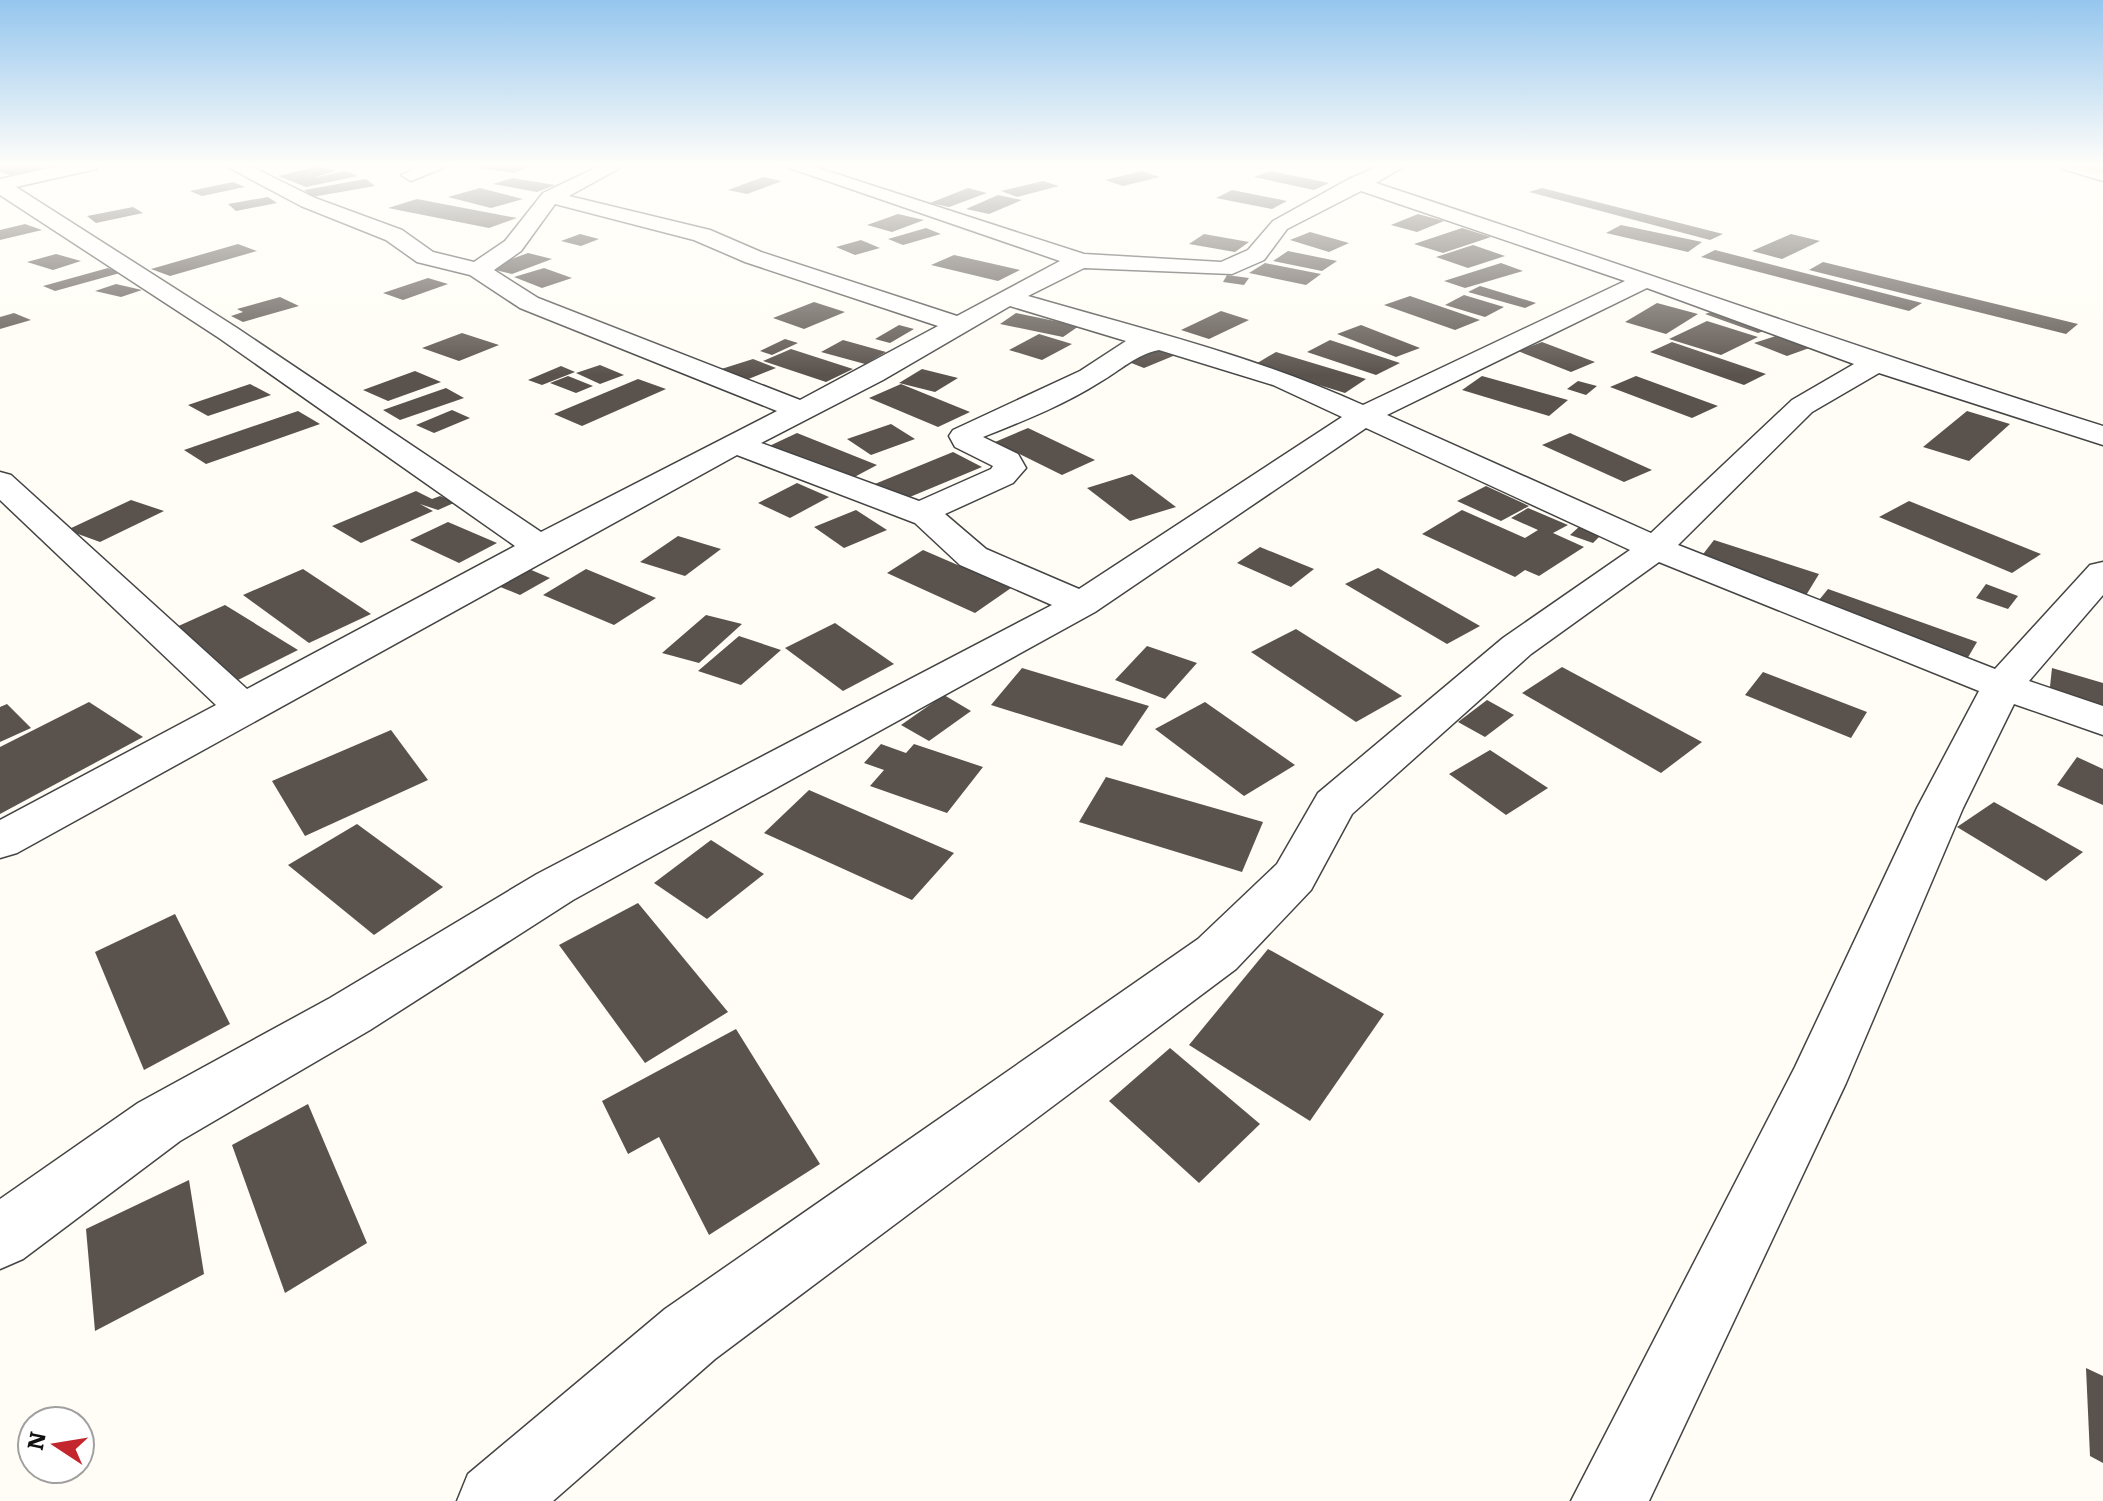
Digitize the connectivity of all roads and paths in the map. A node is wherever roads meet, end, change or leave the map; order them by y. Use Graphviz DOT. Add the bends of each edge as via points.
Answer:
graph roads {
  1 [pos="77,235"];
  2 [pos="394,235"];
  3 [pos="521,235"];
  4 [pos="702,235"];
  5 [pos="1003,235"];
  6 [pos="1272,235"];
  7 [pos="1518,235"];
  8 [pos="1082,261"];
  9 [pos="478,270"];
  10 [pos="1646,280"];
  11 [pos="1009,298"];
  12 [pos="959,325"];
  13 [pos="1159,342"];
  14 [pos="1876,363"];
  15 [pos="803,411"];
  16 [pos="1363,416"];
  17 [pos="2103,436"];
  18 [pos="736,444"];
  19 [pos="0,482"];
  20 [pos="927,516"];
  21 [pos="541,548"];
  22 [pos="1655,548"];
  23 [pos="2103,573"];
  24 [pos="1082,604"];
  25 [pos="2002,686"];
  26 [pos="243,708"];
  27 [pos="2103,721"];
  28 [pos="0,841"];
  29 [pos="0,1237"];
  30 [pos="495,1501"];
  31 [pos="1609,1501"];
  1 -- 21 [label="street"];
  2 -- 9 [label="street" via="425,257"];
  3 -- 9 [label="street"];
  4 -- 12 [label="street"];
  5 -- 8 [label="street"];
  6 -- 8 [label="street" via="1256,255 1224,269"];
  7 -- 10 [label="street"];
  8 -- 11 [label="street"];
  9 -- 15 [label="street" via="529,303"];
  10 -- 14 [label="street"];
  10 -- 16 [label="street"];
  11 -- 12 [label="street"];
  11 -- 13 [label="street"];
  12 -- 15 [label="street"];
  13 -- 16 [label="street" via="1283,379"];
  13 -- 20 [label="street" via="1133,347 1090,377 969,432 966,441 1007,461 1010,468 929,509"];
  14 -- 17 [label="street"];
  14 -- 22 [label="street" via="1802,406"];
  15 -- 18 [label="street"];
  16 -- 22 [label="street"];
  16 -- 24 [label="street"];
  18 -- 20 [label="street"];
  18 -- 21 [label="street"];
  19 -- 26 [label="street"];
  20 -- 24 [label="street" via="973,557"];
  21 -- 26 [label="street"];
  22 -- 25 [label="street"];
  22 -- 30 [label="street" via="1517,646 1334,804 1294,877 1217,954 690,1334"];
  23 -- 25 [label="street"];
  24 -- 29 [label="street" via="555,887 350,1014 159,1122"];
  25 -- 27 [label="street"];
  25 -- 31 [label="street" via="1940,808 1817,1083"];
  26 -- 28 [label="street"];
}
